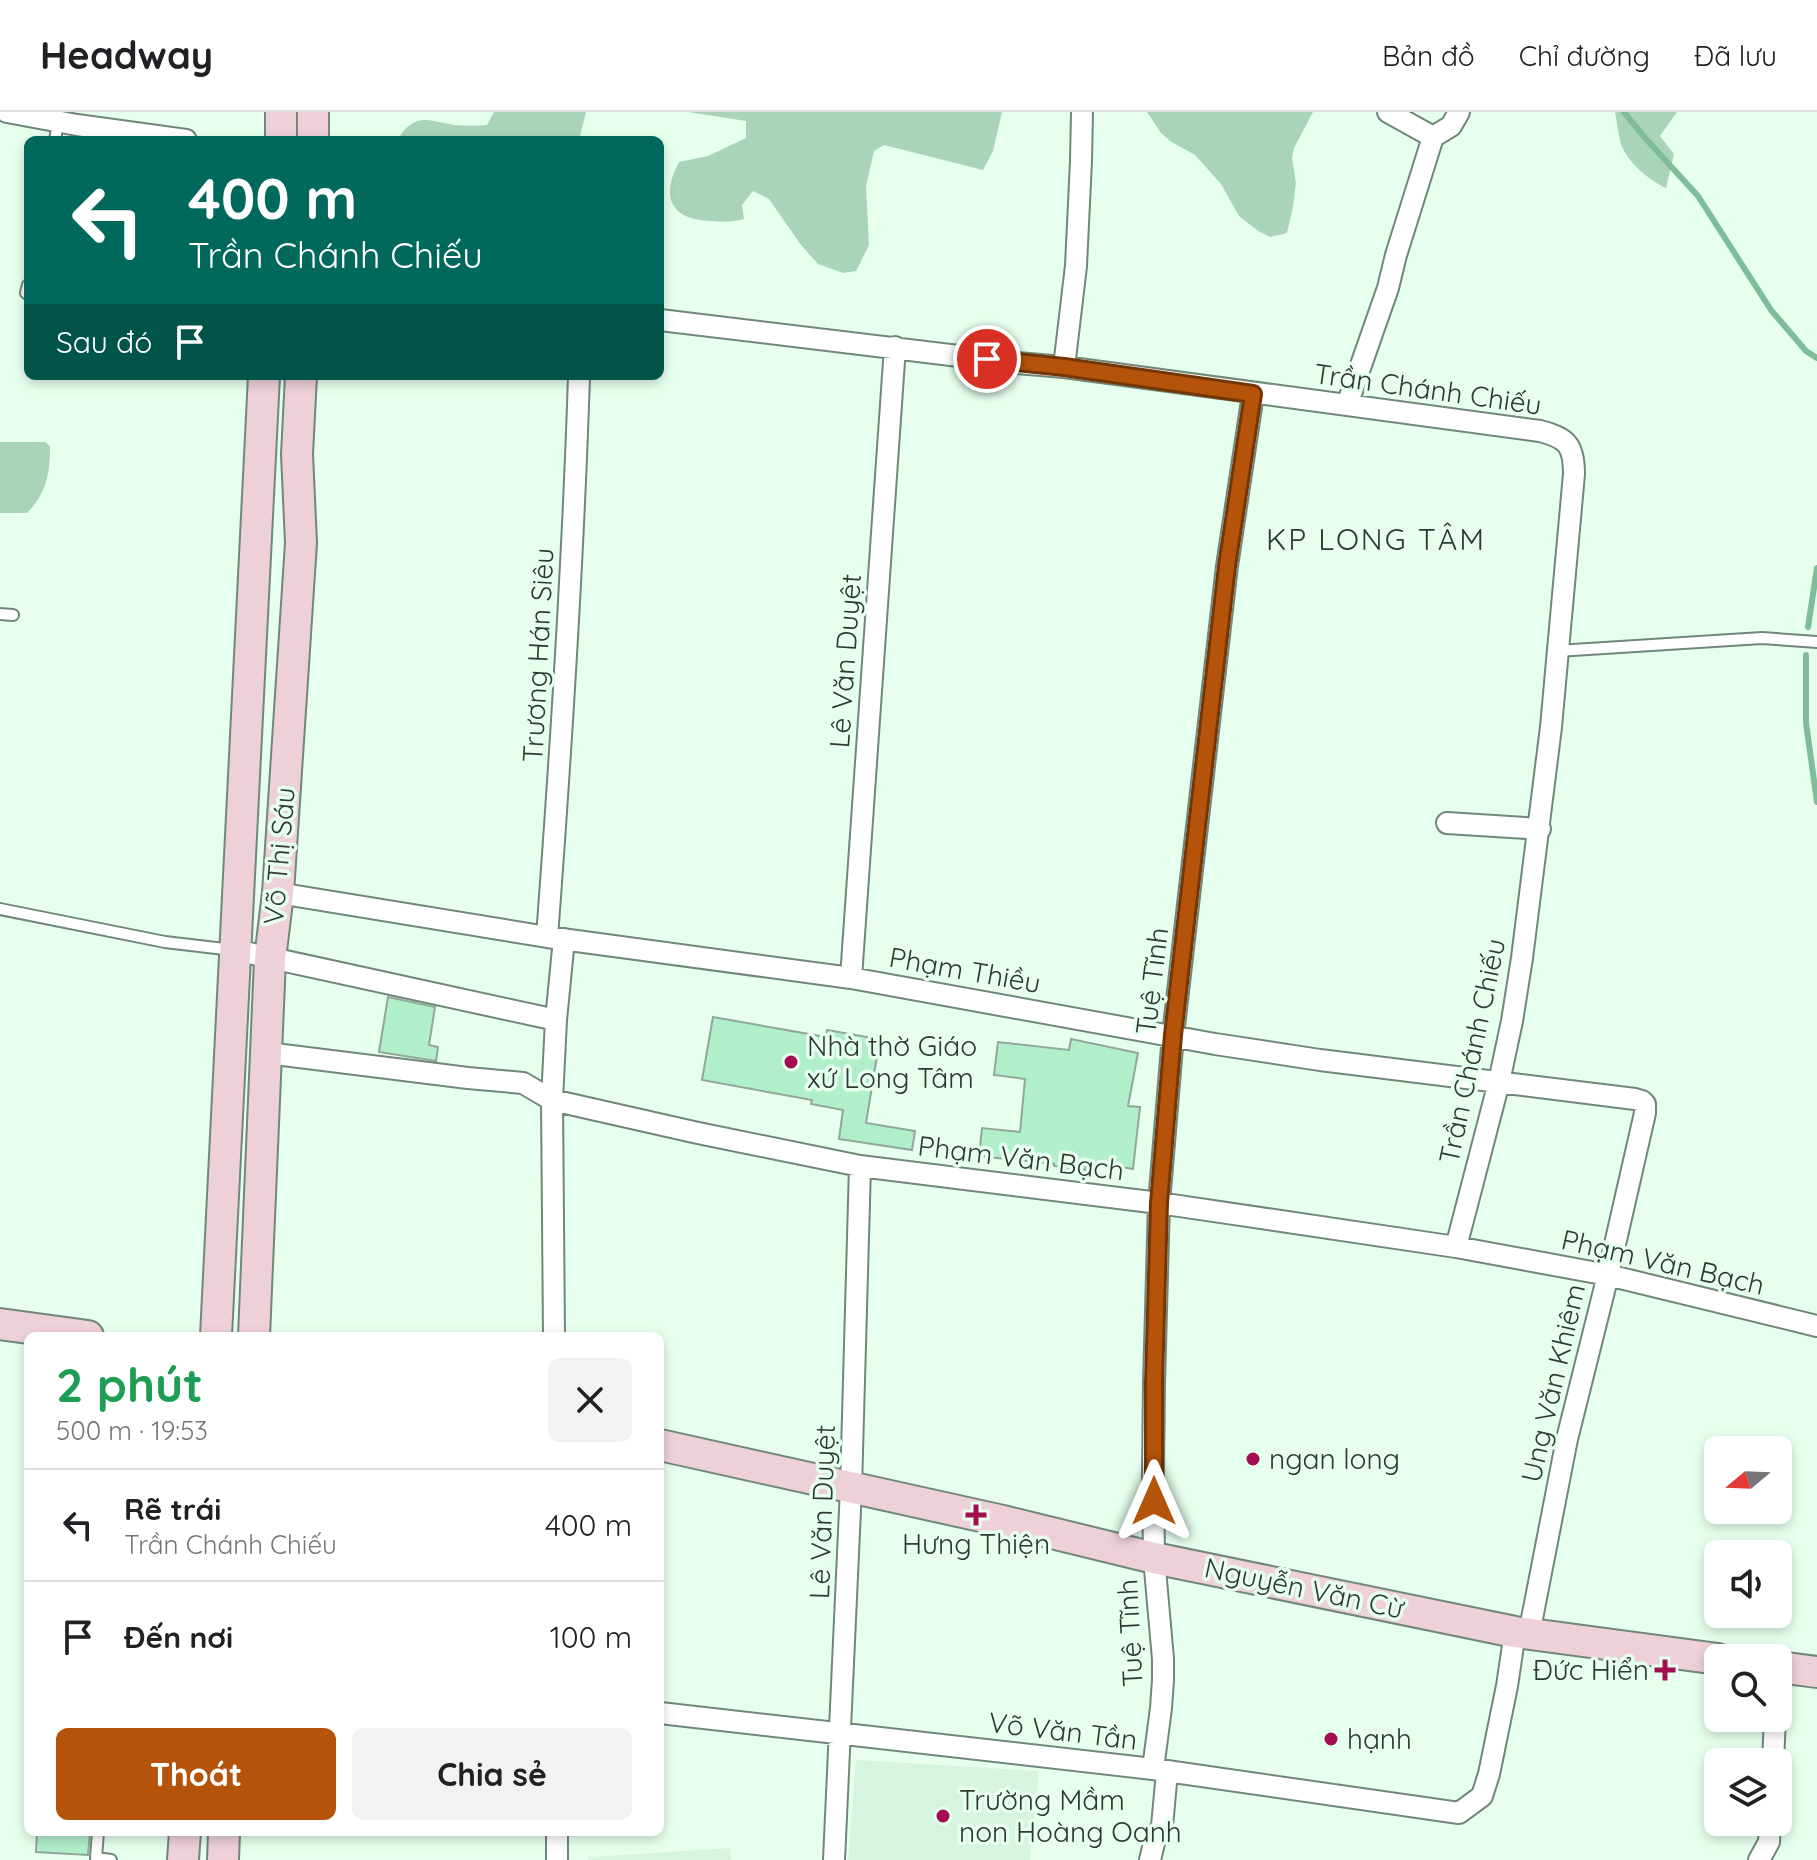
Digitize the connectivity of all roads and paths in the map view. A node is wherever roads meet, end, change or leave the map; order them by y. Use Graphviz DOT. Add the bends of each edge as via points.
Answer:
graph roads {
  1 [pos="7,112"];
  2 [pos="281,112"];
  3 [pos="313,112"];
  4 [pos="1082,112"];
  5 [pos="1388,112"];
  6 [pos="1459,112"];
  7 [pos="57,131"];
  8 [pos="129,136"];
  9 [pos="281,136"];
  10 [pos="313,136"];
  11 [pos="1433,137"];
  12 [pos="664,320"];
  13 [pos="895,347"];
  14 [pos="1064,367"];
  15 [pos="264,380"];
  16 [pos="301,380"];
  17 [pos="579,380"];
  18 [pos="1253,394"];
  19 [pos="1347,405"];
  20 [pos="0,614"];
  21 [pos="13,615"];
  22 [pos="1817,642"];
  23 [pos="1557,651"];
  24 [pos="1447,823"];
  25 [pos="1540,829"];
  26 [pos="278,893"];
  27 [pos="0,909"];
  28 [pos="555,938"];
  29 [pos="235,950"];
  30 [pos="270,959"];
  31 [pos="851,978"];
  32 [pos="556,1020"];
  33 [pos="1173,1035"];
  34 [pos="267,1053"];
  35 [pos="1499,1082"];
  36 [pos="552,1100"];
  37 [pos="1642,1101"];
  38 [pos="860,1166"];
  39 [pos="1159,1203"];
  40 [pos="1456,1247"];
  41 [pos="1608,1275"];
  42 [pos="0,1324"];
  43 [pos="1814,1325"];
  44 [pos="59,1332"];
  45 [pos="216,1332"];
  46 [pos="254,1332"];
  47 [pos="554,1332"];
  48 [pos="664,1446"];
  49 [pos="851,1488"];
  50 [pos="1154,1558"];
  51 [pos="1522,1633"];
  52 [pos="1704,1657"];
  53 [pos="1792,1669"];
  54 [pos="1817,1672"];
  55 [pos="664,1713"];
  56 [pos="840,1734"];
  57 [pos="1160,1770"];
  58 [pos="1459,1813"];
  59 [pos="98,1836"];
  60 [pos="185,1836"];
  61 [pos="224,1836"];
  62 [pos="557,1836"];
  63 [pos="1769,1836"];
  64 [pos="111,1860"];
  65 [pos="183,1860"];
  66 [pos="223,1860"];
  67 [pos="557,1860"];
  68 [pos="834,1860"];
  69 [pos="1150,1860"];
  70 [pos="1759,1860"];
  1 -- 7 [label="street"];
  2 -- 9 [label="main road"];
  3 -- 10 [label="main road"];
  4 -- 14 [label="street" via="1076,266"];
  5 -- 11 [label="street"];
  6 -- 11 [label="street" via="1451,126"];
  7 -- 8 [label="street"];
  11 -- 19 [label="street"];
  12 -- 13 [label="street, Trần Chánh Chiếu"];
  13 -- 14 [label="street, Trần Chánh Chiếu"];
  13 -- 31 [label="street, Lê Văn Duyệt"];
  14 -- 18 [label="street, Trần Chánh Chiếu"];
  15 -- 29 [label="main road, Võ Thị Sáu"];
  16 -- 26 [label="main road, Võ Thị Sáu" via="301,543"];
  17 -- 28 [label="street, Trương Hán Siêu"];
  18 -- 19 [label="street, Trần Chánh Chiếu"];
  18 -- 33 [label="street, Tuệ Tĩnh" via="1227,566"];
  19 -- 23 [label="street, Trần Chánh Chiếu" via="1540,431 1570,447 1574,474"];
  20 -- 21 [label="lane"];
  22 -- 23 [label="lane" via="1762,638"];
  23 -- 25 [label="street, Trần Chánh Chiếu"];
  24 -- 25 [label="street"];
  25 -- 35 [label="street, Trần Chánh Chiếu"];
  26 -- 28 [label="street, Phạm Thiều"];
  26 -- 30 [label="main road, Võ Thị Sáu"];
  27 -- 29 [label="lane" via="165,942"];
  28 -- 31 [label="street, Phạm Thiều"];
  28 -- 32 [label="street, Trương Hán Siêu"];
  29 -- 30 [label="street"];
  29 -- 45 [label="main road, Võ Thị Sáu"];
  30 -- 32 [label="street"];
  30 -- 34 [label="main road, Võ Thị Sáu"];
  31 -- 33 [label="street, Phạm Thiều"];
  32 -- 36 [label="street, Trương Hán Siêu"];
  33 -- 35 [label="street, Phạm Thiều"];
  33 -- 39 [label="street, Tuệ Tĩnh"];
  34 -- 36 [label="street, Phạm Văn Bạch" via="523,1083"];
  34 -- 46 [label="main road, Võ Thị Sáu"];
  35 -- 37 [label="street, Phạm Thiều"];
  35 -- 40 [label="street, Trần Chánh Chiếu"];
  36 -- 38 [label="street, Phạm Văn Bạch"];
  36 -- 47 [label="street, Trương Hán Siêu"];
  37 -- 41 [label="street, Ung Văn Khiêm" via="1645,1113"];
  38 -- 39 [label="street, Phạm Văn Bạch"];
  38 -- 49 [label="street, Lê Văn Duyệt"];
  39 -- 40 [label="street, Phạm Văn Bạch"];
  39 -- 50 [label="street, Tuệ Tĩnh"];
  40 -- 41 [label="street, Phạm Văn Bạch"];
  41 -- 43 [label="street, Phạm Văn Bạch"];
  41 -- 51 [label="street, Ung Văn Khiêm"];
  42 -- 44 [label="main road"];
  48 -- 49 [label="main road, Nguyễn Văn Cừ"];
  49 -- 50 [label="main road, Nguyễn Văn Cừ"];
  49 -- 56 [label="street, Lê Văn Duyệt"];
  50 -- 51 [label="main road, Nguyễn Văn Cừ"];
  50 -- 57 [label="street, Tuệ Tĩnh" via="1163,1680"];
  51 -- 52 [label="main road, Nguyễn Văn Cừ"];
  51 -- 58 [label="street, Ung Văn Khiêm" via="1482,1796"];
  53 -- 54 [label="main road"];
  55 -- 56 [label="street, Võ Văn Tần"];
  56 -- 57 [label="street, Võ Văn Tần"];
  56 -- 68 [label="street, Lê Văn Duyệt"];
  57 -- 58 [label="street, Võ Văn Tần"];
  57 -- 69 [label="street, Tuệ Tĩnh" via="1162,1826"];
  59 -- 64 [label="lane" via="96,1858"];
  60 -- 65 [label="main road"];
  61 -- 66 [label="main road"];
  62 -- 67 [label="street"];
  63 -- 70 [label="street"];
}
